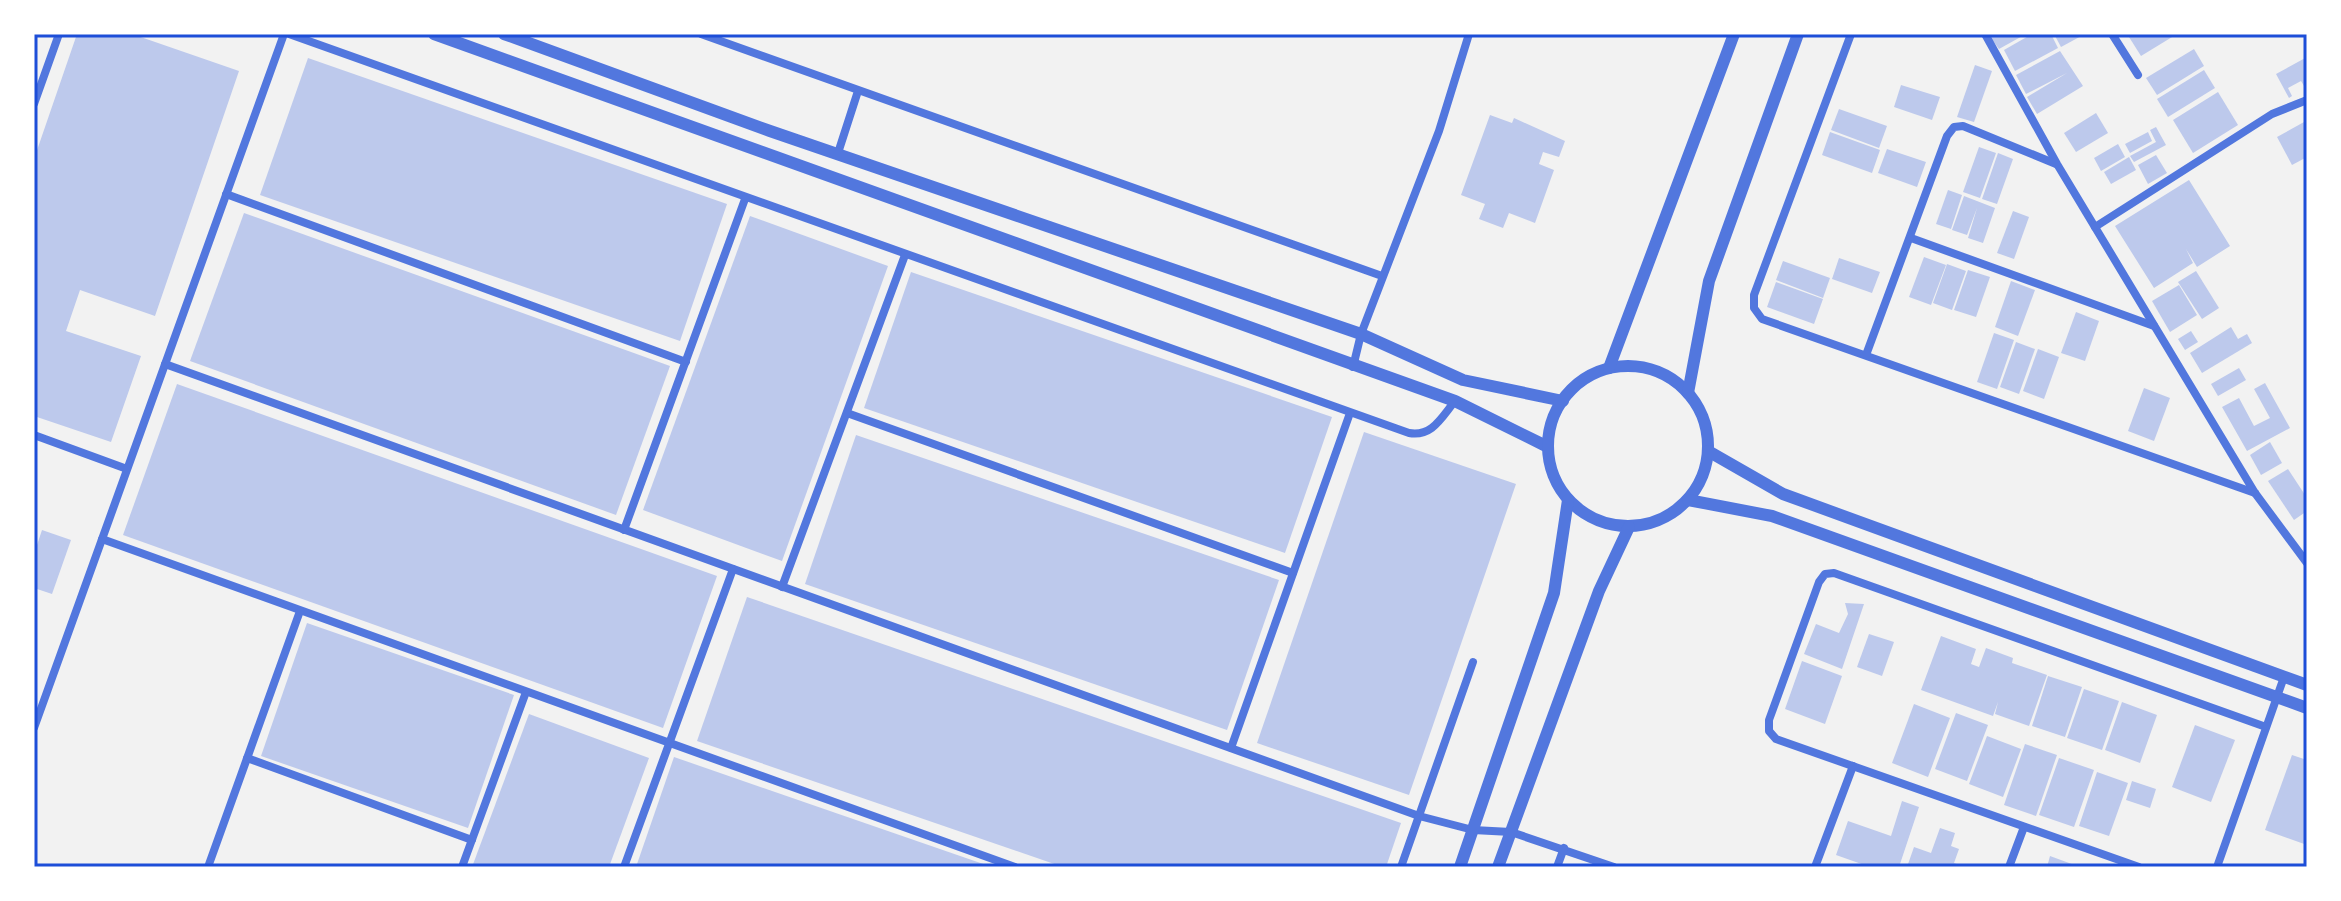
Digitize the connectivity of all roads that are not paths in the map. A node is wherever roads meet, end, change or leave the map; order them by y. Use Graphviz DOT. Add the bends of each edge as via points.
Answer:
graph roads {
  1 [pos="59,34"];
  2 [pos="286,34"];
  3 [pos="434,34"];
  4 [pos="504,34"];
  5 [pos="701,34"];
  6 [pos="1469,34"];
  7 [pos="1734,34"];
  8 [pos="1798,34"];
  9 [pos="1851,34"];
  10 [pos="1985,34"];
  11 [pos="2112,34"];
  12 [pos="2138,75"];
  13 [pos="858,91"];
  14 [pos="2307,100"];
  15 [pos="34,104"];
  16 [pos="838,153"];
  17 [pos="2057,164"];
  18 [pos="226,194"];
  19 [pos="745,199"];
  20 [pos="2095,227"];
  21 [pos="1911,238"];
  22 [pos="905,255"];
  23 [pos="1382,276"];
  24 [pos="2154,326"];
  25 [pos="1361,334"];
  26 [pos="1866,355"];
  27 [pos="686,362"];
  28 [pos="165,364"];
  29 [pos="1353,367"];
  30 [pos="1609,368"];
  31 [pos="1688,393"];
  32 [pos="1455,401"];
  33 [pos="1563,401"];
  34 [pos="847,413"];
  35 [pos="1350,413"];
  36 [pos="34,435"];
  37 [pos="1548,447"];
  38 [pos="1708,451"];
  39 [pos="127,469"];
  40 [pos="2255,493"];
  41 [pos="1568,500"];
  42 [pos="1688,500"];
  43 [pos="1629,527"];
  44 [pos="624,530"];
  45 [pos="102,539"];
  46 [pos="2307,563"];
  47 [pos="733,569"];
  48 [pos="1293,573"];
  49 [pos="782,587"];
  50 [pos="300,611"];
  51 [pos="1473,662"];
  52 [pos="2284,677"];
  53 [pos="2307,685"];
  54 [pos="526,692"];
  55 [pos="2277,697"];
  56 [pos="2307,708"];
  57 [pos="2266,727"];
  58 [pos="34,728"];
  59 [pos="669,743"];
  60 [pos="1231,748"];
  61 [pos="247,758"];
  62 [pos="1853,766"];
  63 [pos="1419,816"];
  64 [pos="2024,827"];
  65 [pos="1473,830"];
  66 [pos="1511,832"];
  67 [pos="472,840"];
  68 [pos="1564,848"];
  69 [pos="208,867"];
  70 [pos="462,867"];
  71 [pos="624,867"];
  72 [pos="1015,867"];
  73 [pos="1401,867"];
  74 [pos="1460,867"];
  75 [pos="1498,867"];
  76 [pos="1557,867"];
  77 [pos="1614,867"];
  78 [pos="1815,867"];
  79 [pos="2009,867"];
  80 [pos="2139,867"];
  81 [pos="2217,867"];
  1 -- 15 [label="street"];
  2 -- 18 [label="street"];
  2 -- 19 [label="street"];
  3 -- 29 [label="street"];
  4 -- 16 [label="street"];
  5 -- 13 [label="street"];
  6 -- 23 [label="street" via="1439,131"];
  7 -- 30 [label="street"];
  8 -- 31 [label="street" via="1709,281"];
  9 -- 26 [label="street" via="1754,295 1754,308 1762,319"];
  10 -- 17 [label="street"];
  11 -- 12 [label="street"];
  13 -- 16 [label="street"];
  13 -- 23 [label="street"];
  14 -- 20 [label="street" via="2272,114"];
  16 -- 25 [label="street"];
  17 -- 20 [label="street"];
  17 -- 21 [label="street" via="1954,127"];
  18 -- 27 [label="street"];
  18 -- 28 [label="street"];
  19 -- 22 [label="street"];
  19 -- 27 [label="street"];
  20 -- 24 [label="street"];
  21 -- 24 [label="street"];
  21 -- 26 [label="street"];
  22 -- 34 [label="street"];
  22 -- 35 [label="street"];
  23 -- 25 [label="street"];
  24 -- 40 [label="street"];
  25 -- 29 [label="street"];
  25 -- 33 [label="street" via="1463,380"];
  26 -- 40 [label="street"];
  27 -- 44 [label="street"];
  28 -- 39 [label="street"];
  28 -- 44 [label="street"];
  29 -- 32 [label="street"];
  30 -- 31 [label="street" via="1652,370"];
  30 -- 33 [label="street" via="1591,375"];
  31 -- 38 [label="street" via="1707,430"];
  32 -- 35 [label="street" via="1421,435"];
  32 -- 37 [label="street"];
  33 -- 37 [label="street"];
  34 -- 48 [label="street"];
  34 -- 49 [label="street"];
  35 -- 48 [label="street"];
  36 -- 39 [label="street"];
  37 -- 41 [label="street"];
  38 -- 42 [label="street" via="1702,477"];
  38 -- 52 [label="street" via="1783,494"];
  39 -- 45 [label="street"];
  40 -- 46 [label="street"];
  41 -- 43 [label="street" via="1607,524"];
  41 -- 65 [label="street" via="1554,593"];
  42 -- 43 [label="street" via="1661,519"];
  42 -- 55 [label="street" via="1772,516"];
  43 -- 66 [label="street" via="1599,591"];
  44 -- 47 [label="street"];
  45 -- 50 [label="street"];
  45 -- 58 [label="street"];
  47 -- 49 [label="street"];
  47 -- 59 [label="street"];
  48 -- 60 [label="street"];
  49 -- 60 [label="street"];
  50 -- 54 [label="street"];
  50 -- 61 [label="street"];
  51 -- 63 [label="street"];
  52 -- 53 [label="street"];
  52 -- 55 [label="street"];
  54 -- 59 [label="street"];
  54 -- 67 [label="street"];
  55 -- 56 [label="street"];
  55 -- 57 [label="street"];
  57 -- 62 [label="street" via="1825,574 1769,731 1776,739"];
  57 -- 81 [label="street"];
  59 -- 71 [label="street"];
  59 -- 72 [label="street"];
  60 -- 63 [label="street"];
  61 -- 67 [label="street"];
  61 -- 69 [label="street"];
  62 -- 64 [label="street"];
  62 -- 78 [label="street"];
  63 -- 65 [label="street"];
  63 -- 73 [label="street"];
  64 -- 79 [label="street"];
  64 -- 80 [label="street"];
  65 -- 66 [label="street"];
  65 -- 74 [label="street"];
  66 -- 68 [label="street"];
  66 -- 75 [label="street"];
  67 -- 70 [label="street"];
  68 -- 76 [label="street"];
  68 -- 77 [label="street"];
}
